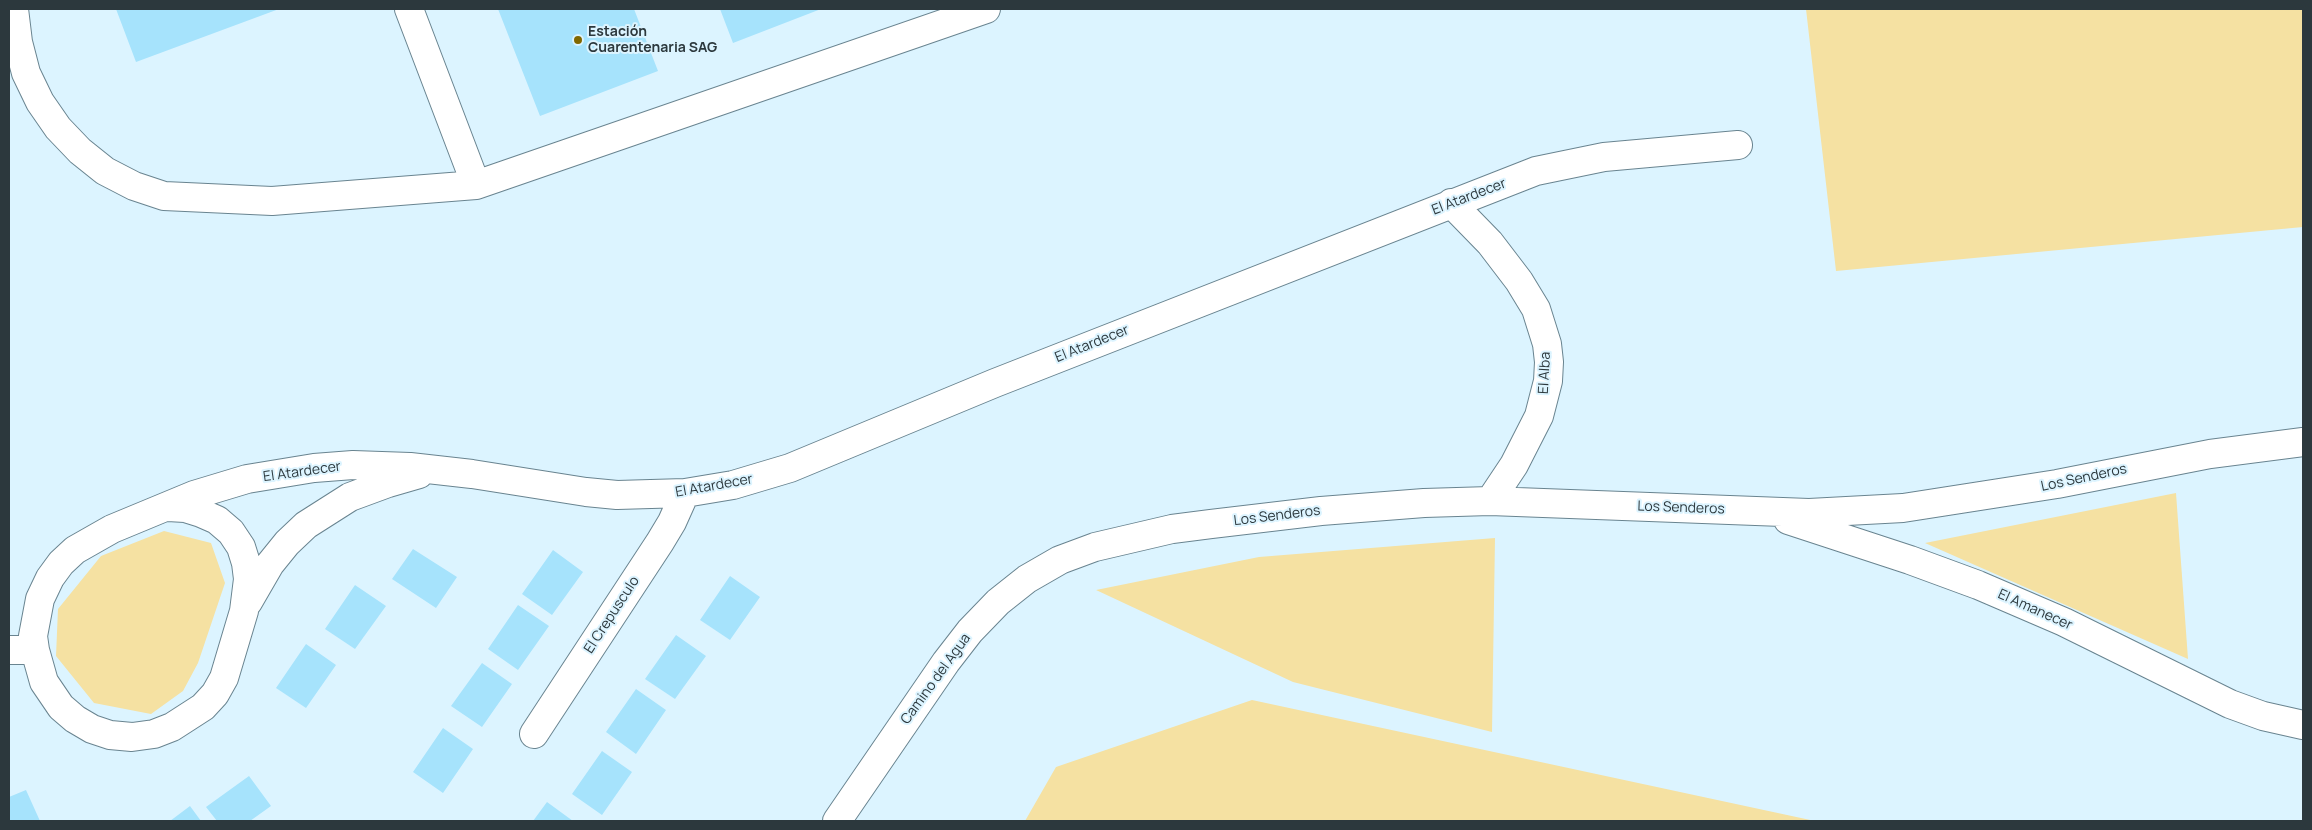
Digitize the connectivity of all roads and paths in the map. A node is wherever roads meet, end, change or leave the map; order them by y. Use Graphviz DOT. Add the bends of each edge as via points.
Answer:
graph roads {
  1 [pos="14,9"];
  2 [pos="409,9"];
  3 [pos="986,9"];
  4 [pos="1738,145"];
  5 [pos="476,185"];
  6 [pos="1451,203"];
  7 [pos="2303,442"];
  8 [pos="440,470"];
  9 [pos="685,493"];
  10 [pos="1490,501"];
  11 [pos="168,507"];
  12 [pos="1760,511"];
  13 [pos="1060,560"];
  14 [pos="244,611"];
  15 [pos="22,650"];
  16 [pos="2303,725"];
  17 [pos="534,734"];
  18 [pos="837,821"];
  1 -- 5 [label="street" via="26,73 40,102 80,151 106,171 134,186 164,196 272,200"];
  2 -- 5 [label="street"];
  3 -- 5 [label="street"];
  4 -- 6 [label="street, El Atardecer" via="1604,157 1556,165"];
  6 -- 9 [label="street, El Atardecer" via="995,382 790,468 733,485"];
  6 -- 10 [label="street, El Alba" via="1519,281 1536,309 1547,344 1548,381 1539,416 1514,465"];
  7 -- 12 [label="street, Los Senderos" via="2210,454 2057,484 1930,504 1858,511"];
  8 -- 9 [label="street, El Atardecer" via="586,492"];
  8 -- 11 [label="street, El Atardecer" via="382,465 314,468 220,486"];
  8 -- 14 [label="street, El Atardecer" via="388,482 350,497 314,520 287,543 270,564"];
  9 -- 17 [label="street, El Crepusculo" via="660,542"];
  10 -- 12 [label="street, Los Senderos"];
  10 -- 13 [label="street, Los Senderos" via="1321,511 1211,524 1134,537"];
  11 -- 14 [label="street, El Atardecer" via="201,513 217,520 231,532 246,563 248,579"];
  11 -- 15 [label="street, El Atardecer" via="112,529 75,550 61,563 40,598"];
  12 -- 16 [label="street, El Amanecer" via="1978,585 2064,622 2230,704"];
  13 -- 18 [label="street, Camino del Agua" via="1027,579 998,602 970,631"];
  14 -- 15 [label="street, El Atardecer" via="230,661 215,694 189,718 154,734 110,735 75,719 50,693 40,672"];
}
